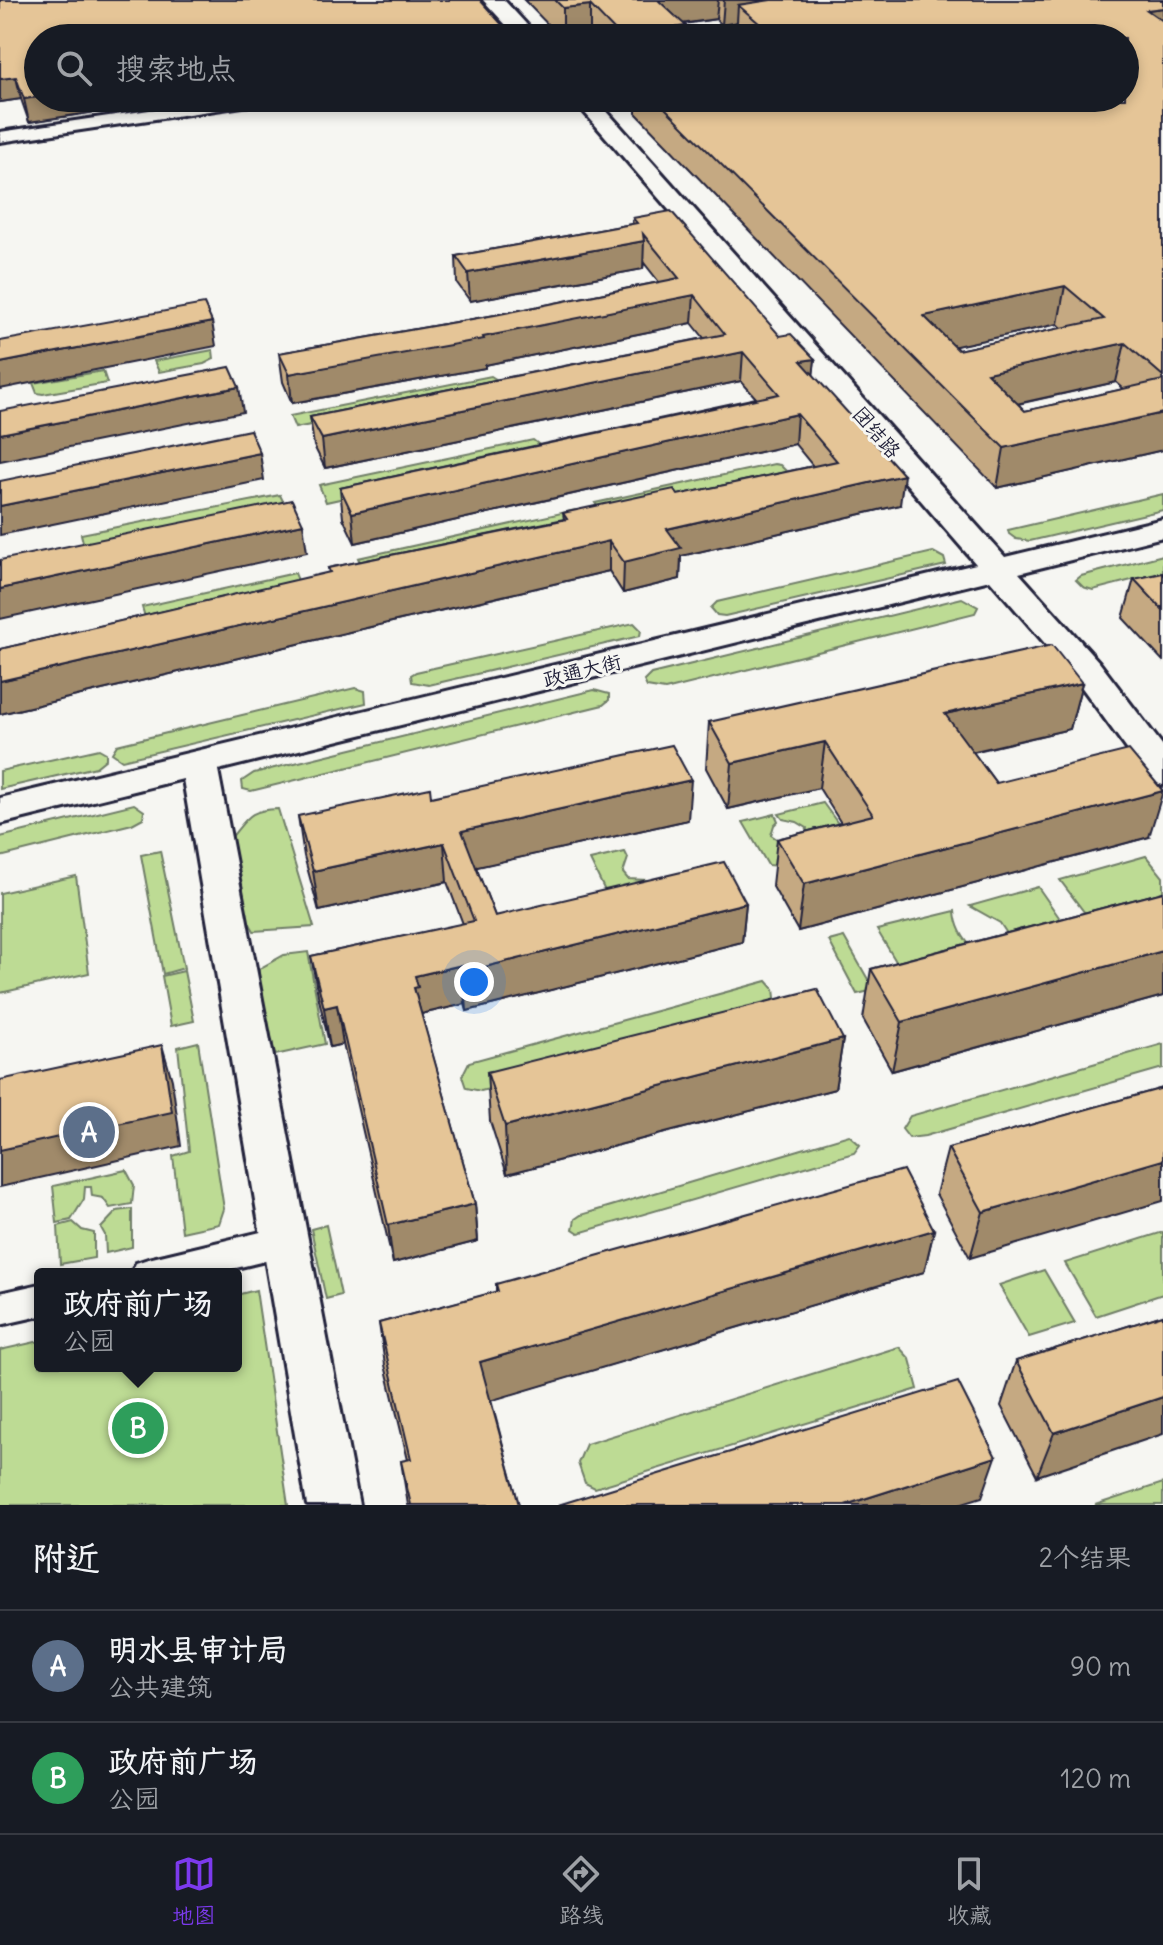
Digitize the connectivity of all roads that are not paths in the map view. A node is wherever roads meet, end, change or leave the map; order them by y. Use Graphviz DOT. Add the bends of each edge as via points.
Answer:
graph roads {
  1 [pos="493,0"];
  2 [pos="792,21"];
  3 [pos="516,24"];
  4 [pos="772,24"];
  5 [pos="169,112"];
  6 [pos="595,112"];
  7 [pos="0,137"];
  8 [pos="1163,528"];
  9 [pos="997,568"];
  10 [pos="199,764"];
  11 [pos="1163,772"];
  12 [pos="0,811"];
  13 [pos="286,1241"];
  14 [pos="173,1268"];
  15 [pos="34,1301"];
  16 [pos="0,1309"];
  17 [pos="333,1505"];
  1 -- 3 [label="street"];
  2 -- 4 [label="street"];
  5 -- 7 [label="street"];
  6 -- 9 [label="street, 团结路"];
  8 -- 9 [label="street, 政通大街"];
  9 -- 10 [label="street, 政通大街"];
  9 -- 11 [label="street, 团结路" via="1087,670"];
  10 -- 12 [label="street, 政通大街"];
  10 -- 13 [label="street"];
  13 -- 14 [label="street"];
  13 -- 17 [label="street"];
  15 -- 16 [label="street"];
}
